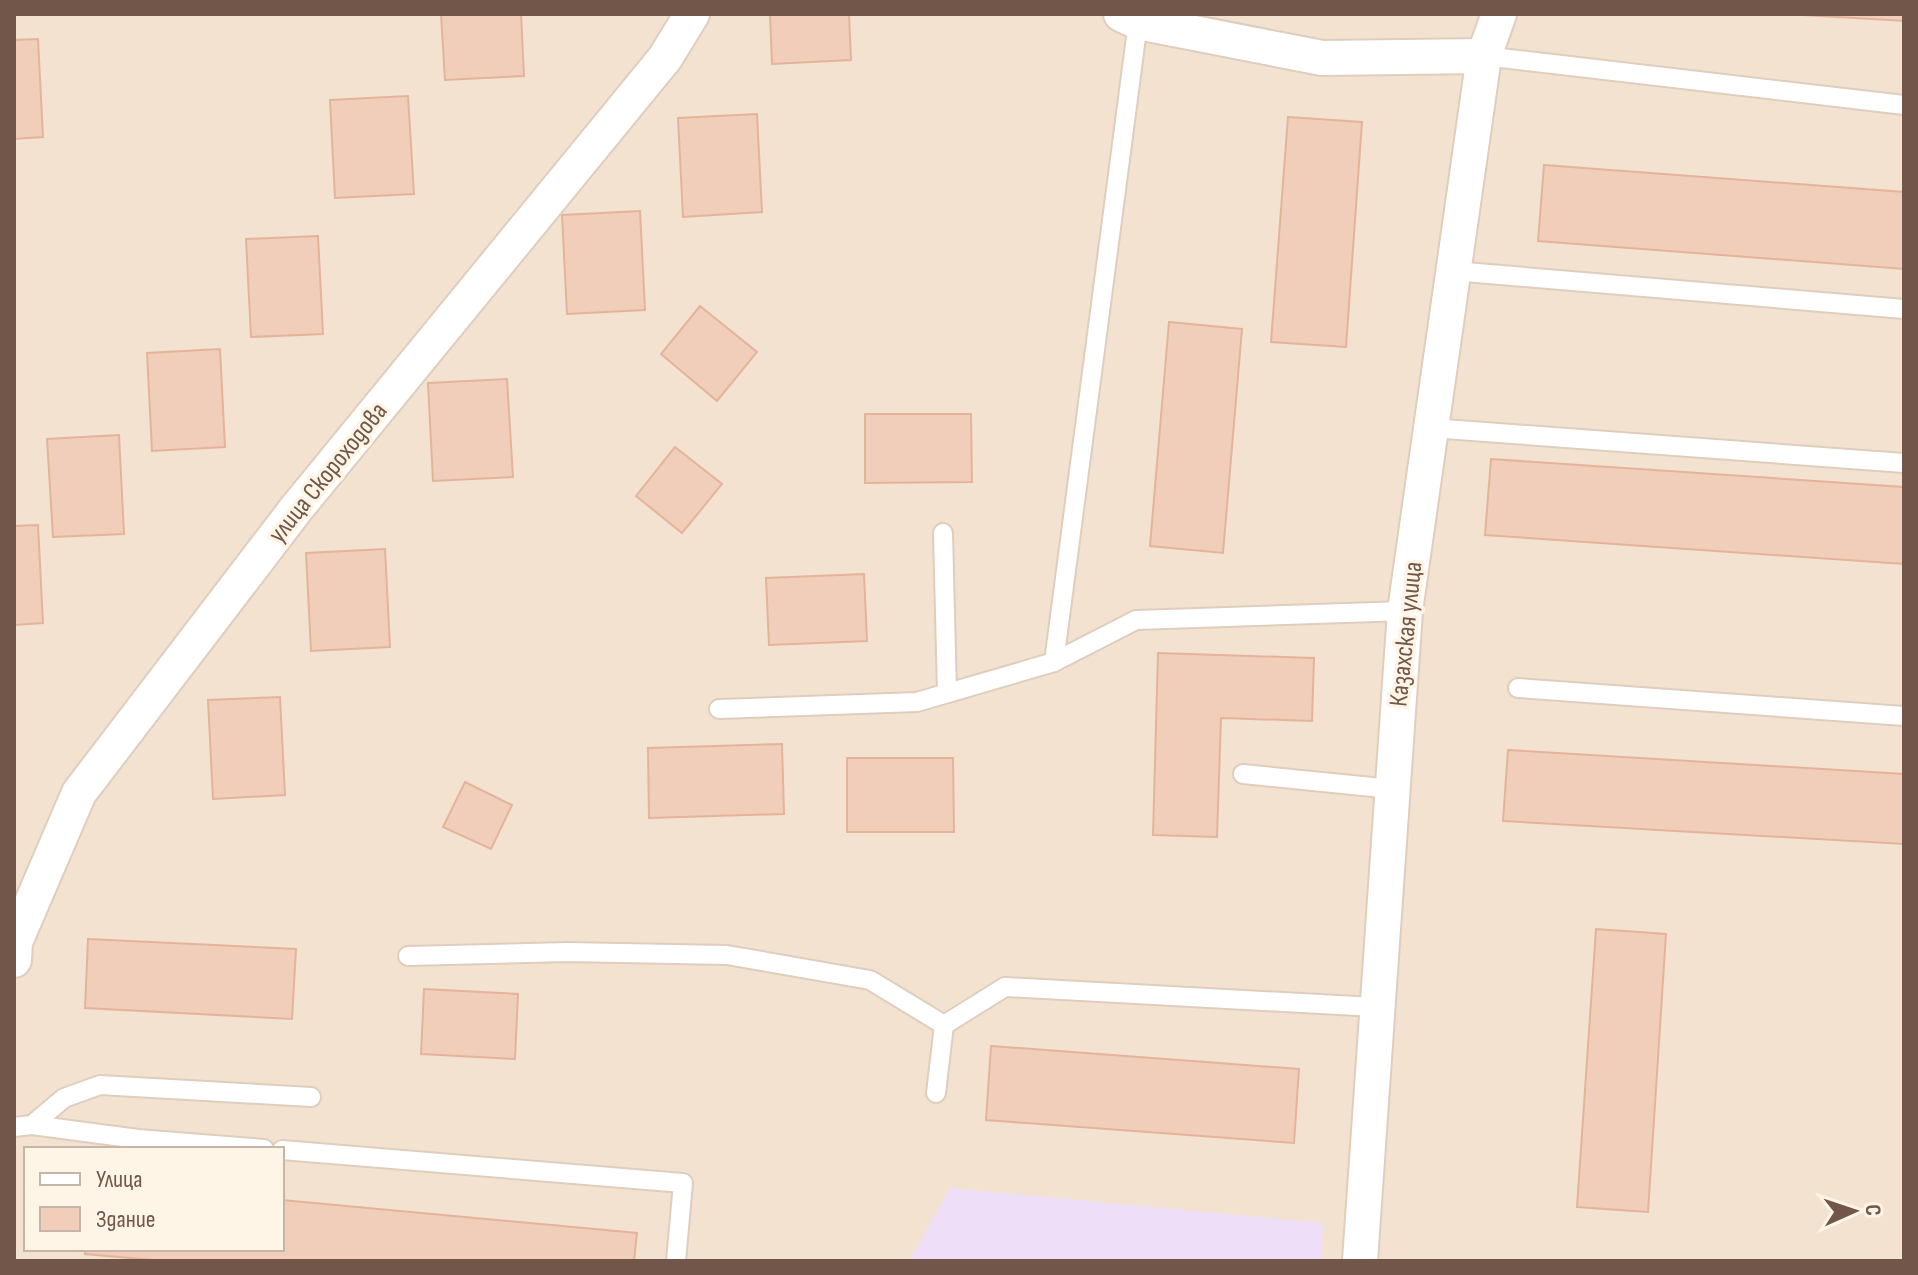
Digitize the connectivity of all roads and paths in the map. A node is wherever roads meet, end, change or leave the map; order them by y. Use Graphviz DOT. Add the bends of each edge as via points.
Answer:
graph roads {
  1 [pos="692,14"];
  2 [pos="1499,14"];
  3 [pos="1129,18"];
  4 [pos="1484,56"];
  5 [pos="1904,105"];
  6 [pos="1453,271"];
  7 [pos="1904,309"];
  8 [pos="1431,428"];
  9 [pos="1904,463"];
  10 [pos="943,533"];
  11 [pos="1405,611"];
  12 [pos="1054,662"];
  13 [pos="1518,688"];
  14 [pos="947,693"];
  15 [pos="719,709"];
  16 [pos="1904,716"];
  17 [pos="1243,774"];
  18 [pos="1392,789"];
  19 [pos="408,956"];
  20 [pos="14,960"];
  21 [pos="1375,1007"];
  22 [pos="944,1025"];
  23 [pos="936,1093"];
  24 [pos="311,1097"];
  25 [pos="23,1126"];
  26 [pos="239,1147"];
  27 [pos="284,1150"];
  28 [pos="676,1261"];
  29 [pos="1360,1261"];
  1 -- 20 [label="street, улица Скороходова" via="665,58 296,509 79,793 15,942"];
  2 -- 4 [label="street, Казахская улица"];
  3 -- 4 [label="street" via="1322,58"];
  3 -- 12 [label="lane"];
  4 -- 5 [label="lane"];
  4 -- 6 [label="street, Казахская улица"];
  6 -- 7 [label="lane"];
  6 -- 8 [label="street, Казахская улица"];
  8 -- 9 [label="lane"];
  8 -- 11 [label="street, Казахская улица"];
  10 -- 14 [label="lane"];
  11 -- 12 [label="lane" via="1136,620"];
  11 -- 18 [label="street, Казахская улица"];
  12 -- 14 [label="lane"];
  13 -- 16 [label="lane"];
  14 -- 15 [label="lane" via="917,702"];
  17 -- 18 [label="lane"];
  18 -- 21 [label="street, Казахская улица"];
  19 -- 22 [label="lane" via="727,955 870,980"];
  21 -- 22 [label="lane" via="1005,987"];
  21 -- 29 [label="street, Казахская улица"];
  22 -- 23 [label="lane"];
  24 -- 25 [label="lane" via="100,1085 64,1098"];
  25 -- 26 [label="lane"];
  27 -- 28 [label="lane" via="683,1183"];
}
